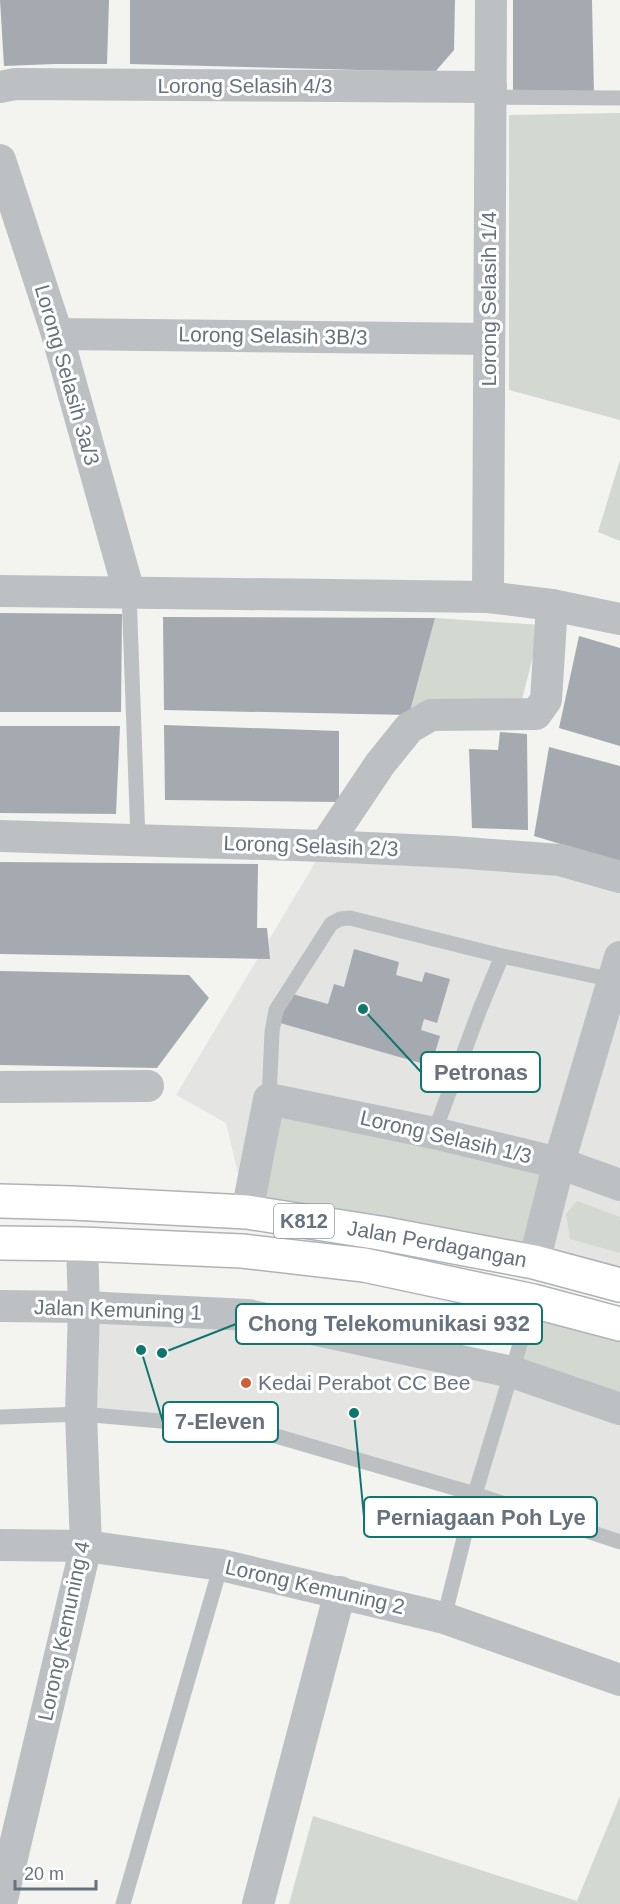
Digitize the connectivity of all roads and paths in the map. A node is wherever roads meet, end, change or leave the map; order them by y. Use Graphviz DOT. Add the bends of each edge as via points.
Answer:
graph roads {
  1 [pos="491,0"];
  2 [pos="0,87"];
  3 [pos="491,92"];
  4 [pos="620,98"];
  5 [pos="0,159"];
  6 [pos="57,334"];
  7 [pos="489,339"];
  8 [pos="0,591"];
  9 [pos="129,592"];
  10 [pos="488,597"];
  11 [pos="552,605"];
  12 [pos="620,619"];
  13 [pos="0,836"];
  14 [pos="138,840"];
  15 [pos="325,846"];
  16 [pos="620,877"];
  17 [pos="502,956"];
  18 [pos="617,969"];
  19 [pos="148,1086"];
  20 [pos="0,1087"];
  21 [pos="269,1099"];
  22 [pos="434,1133"];
  23 [pos="559,1163"];
  24 [pos="620,1185"];
  25 [pos="0,1201"];
  26 [pos="246,1212"];
  27 [pos="0,1243"];
  28 [pos="82,1244"];
  29 [pos="534,1262"];
  30 [pos="620,1285"];
  31 [pos="533,1301"];
  32 [pos="0,1306"];
  33 [pos="84,1307"];
  34 [pos="620,1324"];
  35 [pos="512,1372"];
  36 [pos="620,1408"];
  37 [pos="81,1414"];
  38 [pos="0,1417"];
  39 [pos="475,1494"];
  40 [pos="620,1542"];
  41 [pos="0,1545"];
  42 [pos="86,1546"];
  43 [pos="221,1565"];
  44 [pos="340,1592"];
  45 [pos="444,1618"];
  46 [pos="620,1680"];
  47 [pos="1,1904"];
  48 [pos="123,1904"];
  49 [pos="258,1904"];
  1 -- 3 [label="street, Lorong Selasih 1/4"];
  2 -- 3 [label="street, Lorong Selasih 4/3" via="15,84"];
  3 -- 4 [label="lane"];
  3 -- 7 [label="street, Lorong Selasih 1/4"];
  5 -- 6 [label="street, Lorong Selasih 3a/3"];
  6 -- 7 [label="street, Lorong Selasih 3B/3"];
  6 -- 9 [label="street, Lorong Selasih 3a/3"];
  7 -- 10 [label="street, Lorong Selasih 1/4"];
  8 -- 9 [label="street"];
  9 -- 10 [label="street"];
  9 -- 14 [label="lane"];
  10 -- 11 [label="street"];
  11 -- 12 [label="street"];
  11 -- 15 [label="street" via="546,700 536,714 431,715 409,729 380,764"];
  13 -- 14 [label="street, Lorong Selasih 2/3"];
  14 -- 15 [label="street, Lorong Selasih 2/3"];
  15 -- 16 [label="street, Lorong Selasih 2/3" via="560,860"];
  17 -- 18 [label="lane"];
  17 -- 21 [label="lane" via="350,918 331,924 276,1010"];
  17 -- 22 [label="lane"];
  18 -- 23 [label="street"];
  19 -- 20 [label="street"];
  21 -- 22 [label="street, Lorong Selasih 1/3"];
  21 -- 26 [label="street"];
  22 -- 23 [label="street, Lorong Selasih 1/3"];
  23 -- 24 [label="street, Lorong Selasih 1/3"];
  23 -- 29 [label="street"];
  25 -- 26 [label="main road, Jalan Perdagangan / K812"];
  26 -- 29 [label="main road, Jalan Perdagangan / K812"];
  27 -- 28 [label="main road, Jalan Perdagangan / K812"];
  28 -- 31 [label="main road, Jalan Perdagangan / K812" via="242,1251 364,1265"];
  28 -- 33 [label="street, Lorong Kemuning 4"];
  29 -- 30 [label="main road, Jalan Perdagangan / K812"];
  31 -- 34 [label="main road, Jalan Perdagangan / K812"];
  31 -- 35 [label="lane"];
  32 -- 33 [label="street, Jalan Kemuning 1"];
  33 -- 35 [label="street, Jalan Kemuning 1" via="248,1315"];
  33 -- 37 [label="street, Lorong Kemuning 4"];
  35 -- 36 [label="street, Jalan Kemuning 1"];
  35 -- 39 [label="lane"];
  37 -- 38 [label="lane"];
  37 -- 39 [label="lane" via="252,1429"];
  37 -- 42 [label="street, Lorong Kemuning 4"];
  39 -- 40 [label="lane"];
  39 -- 45 [label="lane"];
  41 -- 42 [label="street, Lorong Kemuning 2"];
  42 -- 43 [label="street, Lorong Kemuning 2"];
  42 -- 47 [label="street, Lorong Kemuning 4"];
  43 -- 44 [label="street, Lorong Kemuning 2"];
  43 -- 48 [label="lane"];
  44 -- 45 [label="street, Lorong Kemuning 2"];
  44 -- 49 [label="street"];
  45 -- 46 [label="street, Lorong Kemuning 2"];
}
